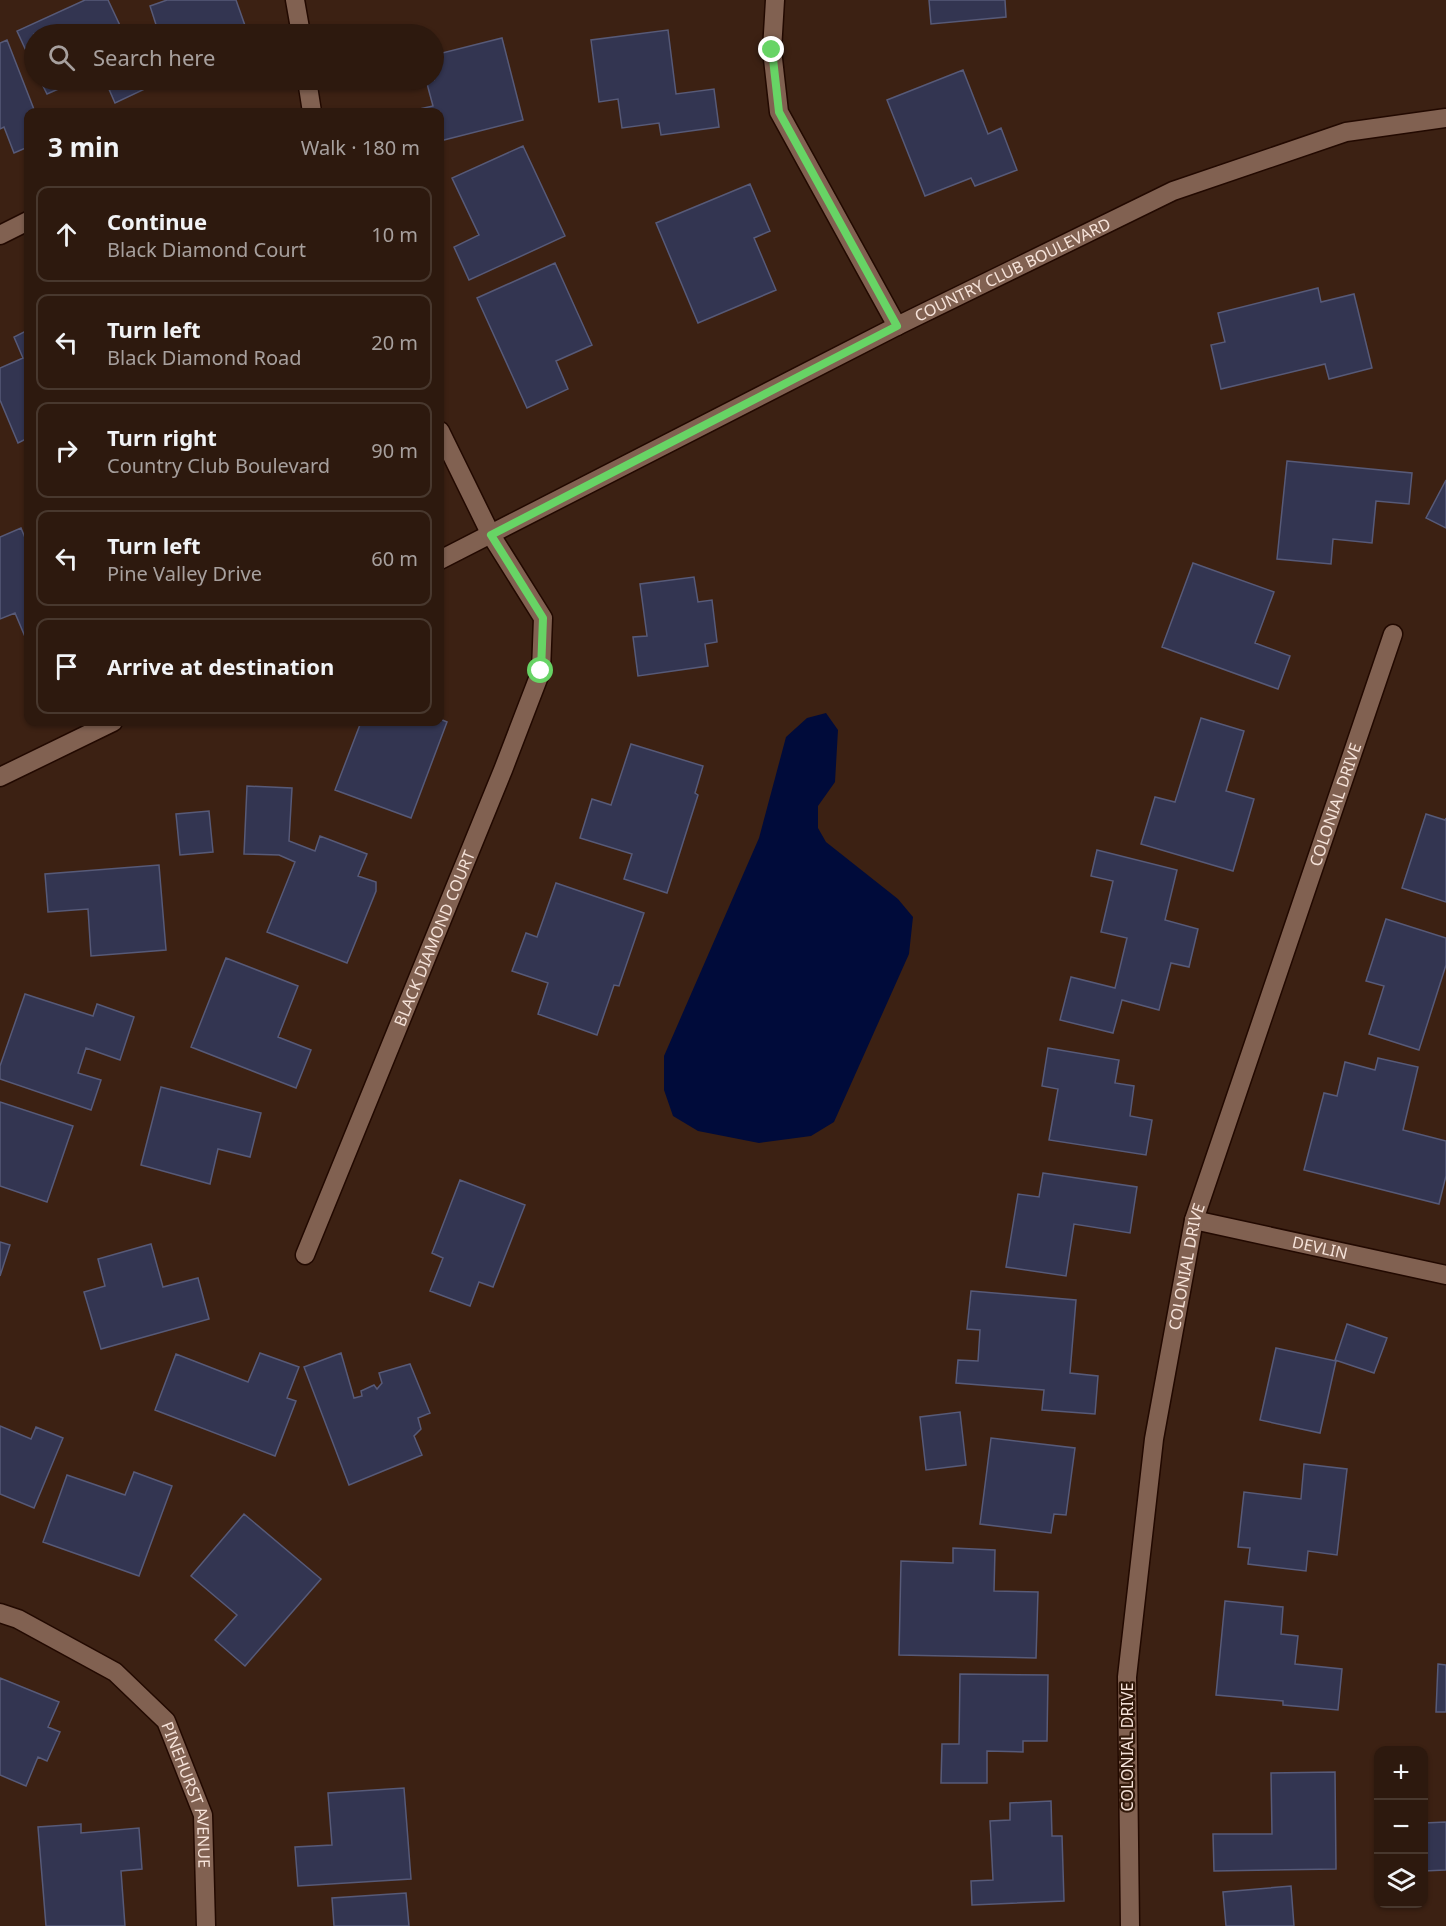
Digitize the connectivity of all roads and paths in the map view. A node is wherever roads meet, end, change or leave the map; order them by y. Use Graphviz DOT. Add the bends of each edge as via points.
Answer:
graph roads {
  1 [pos="295,0"];
  2 [pos="775,0"];
  3 [pos="299,24"];
  4 [pos="309,90"];
  5 [pos="311,108"];
  6 [pos="1446,118"];
  7 [pos="24,222"];
  8 [pos="0,235"];
  9 [pos="897,326"];
  10 [pos="444,439"];
  11 [pos="491,535"];
  12 [pos="444,558"];
  13 [pos="1393,634"];
  14 [pos="105,726"];
  15 [pos="0,777"];
  16 [pos="1194,1220"];
  17 [pos="304,1255"];
  18 [pos="1446,1275"];
  19 [pos="0,1612"];
  20 [pos="206,1926"];
  21 [pos="1130,1926"];
  1 -- 3 [label="street"];
  2 -- 9 [label="street" via="772,50 779,112"];
  4 -- 5 [label="street"];
  6 -- 9 [label="street, COUNTRY CLUB BOULEVARD" via="1346,132 1173,191"];
  7 -- 8 [label="street"];
  9 -- 11 [label="street, COUNTRY CLUB BOULEVARD"];
  10 -- 11 [label="street"];
  11 -- 12 [label="street, COUNTRY CLUB BOULEVARD"];
  11 -- 17 [label="street, BLACK DIAMOND COURT" via="543,618 541,671"];
  13 -- 16 [label="street, COLONIAL DRIVE"];
  14 -- 15 [label="street"];
  16 -- 18 [label="street, DEVLIN"];
  16 -- 21 [label="street, COLONIAL DRIVE" via="1154,1439 1127,1677"];
  19 -- 20 [label="street, PINEHURST AVENUE" via="115,1672 166,1721 203,1815"];
}
